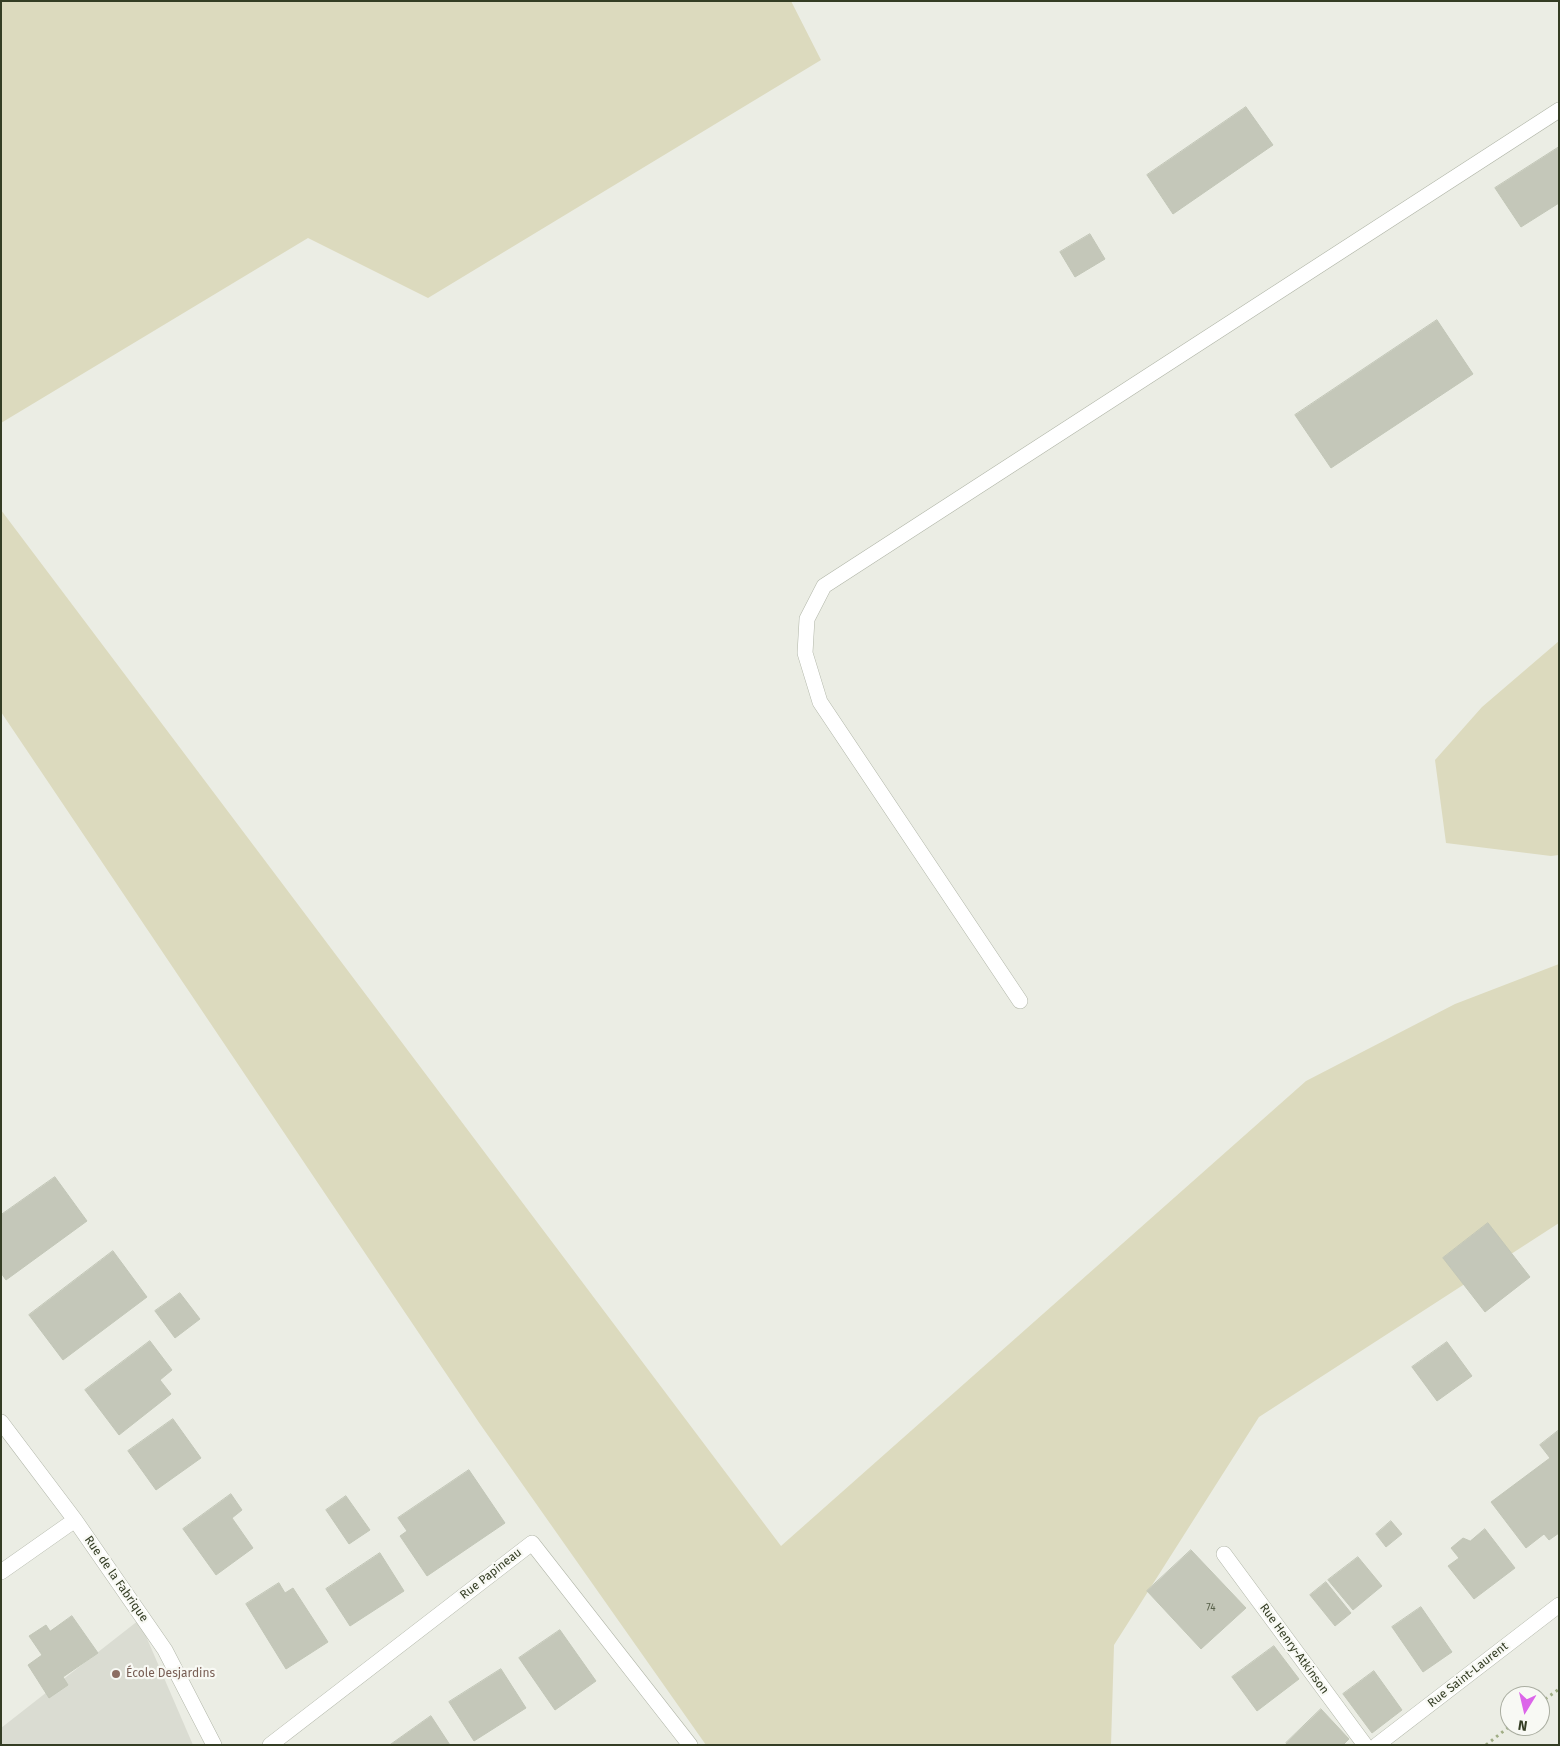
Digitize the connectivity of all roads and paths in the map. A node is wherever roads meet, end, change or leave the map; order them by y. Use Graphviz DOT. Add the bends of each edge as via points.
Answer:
graph roads {
  1 [pos="1559,110"];
  2 [pos="1020,1001"];
  3 [pos="1,1422"];
  4 [pos="74,1520"];
  5 [pos="1224,1554"];
  6 [pos="1,1572"];
  7 [pos="1559,1605"];
  8 [pos="1500,1734"];
  9 [pos="214,1745"];
  10 [pos="270,1745"];
  11 [pos="690,1745"];
  12 [pos="1365,1745"];
  13 [pos="1377,1745"];
  14 [pos="1486,1745"];
  1 -- 2 [label="street" via="824,586 808,619 805,653 820,702"];
  3 -- 4 [label="street, Rue de la Fabrique"];
  4 -- 6 [label="street"];
  4 -- 9 [label="street, Rue de la Fabrique" via="165,1650"];
  5 -- 12 [label="street, Rue Henry-Atkinson"];
  7 -- 13 [label="street, Rue Saint-Laurent"];
  8 -- 14 [label="path"];
  10 -- 11 [label="street, Rue Papineau" via="532,1542"];
}
